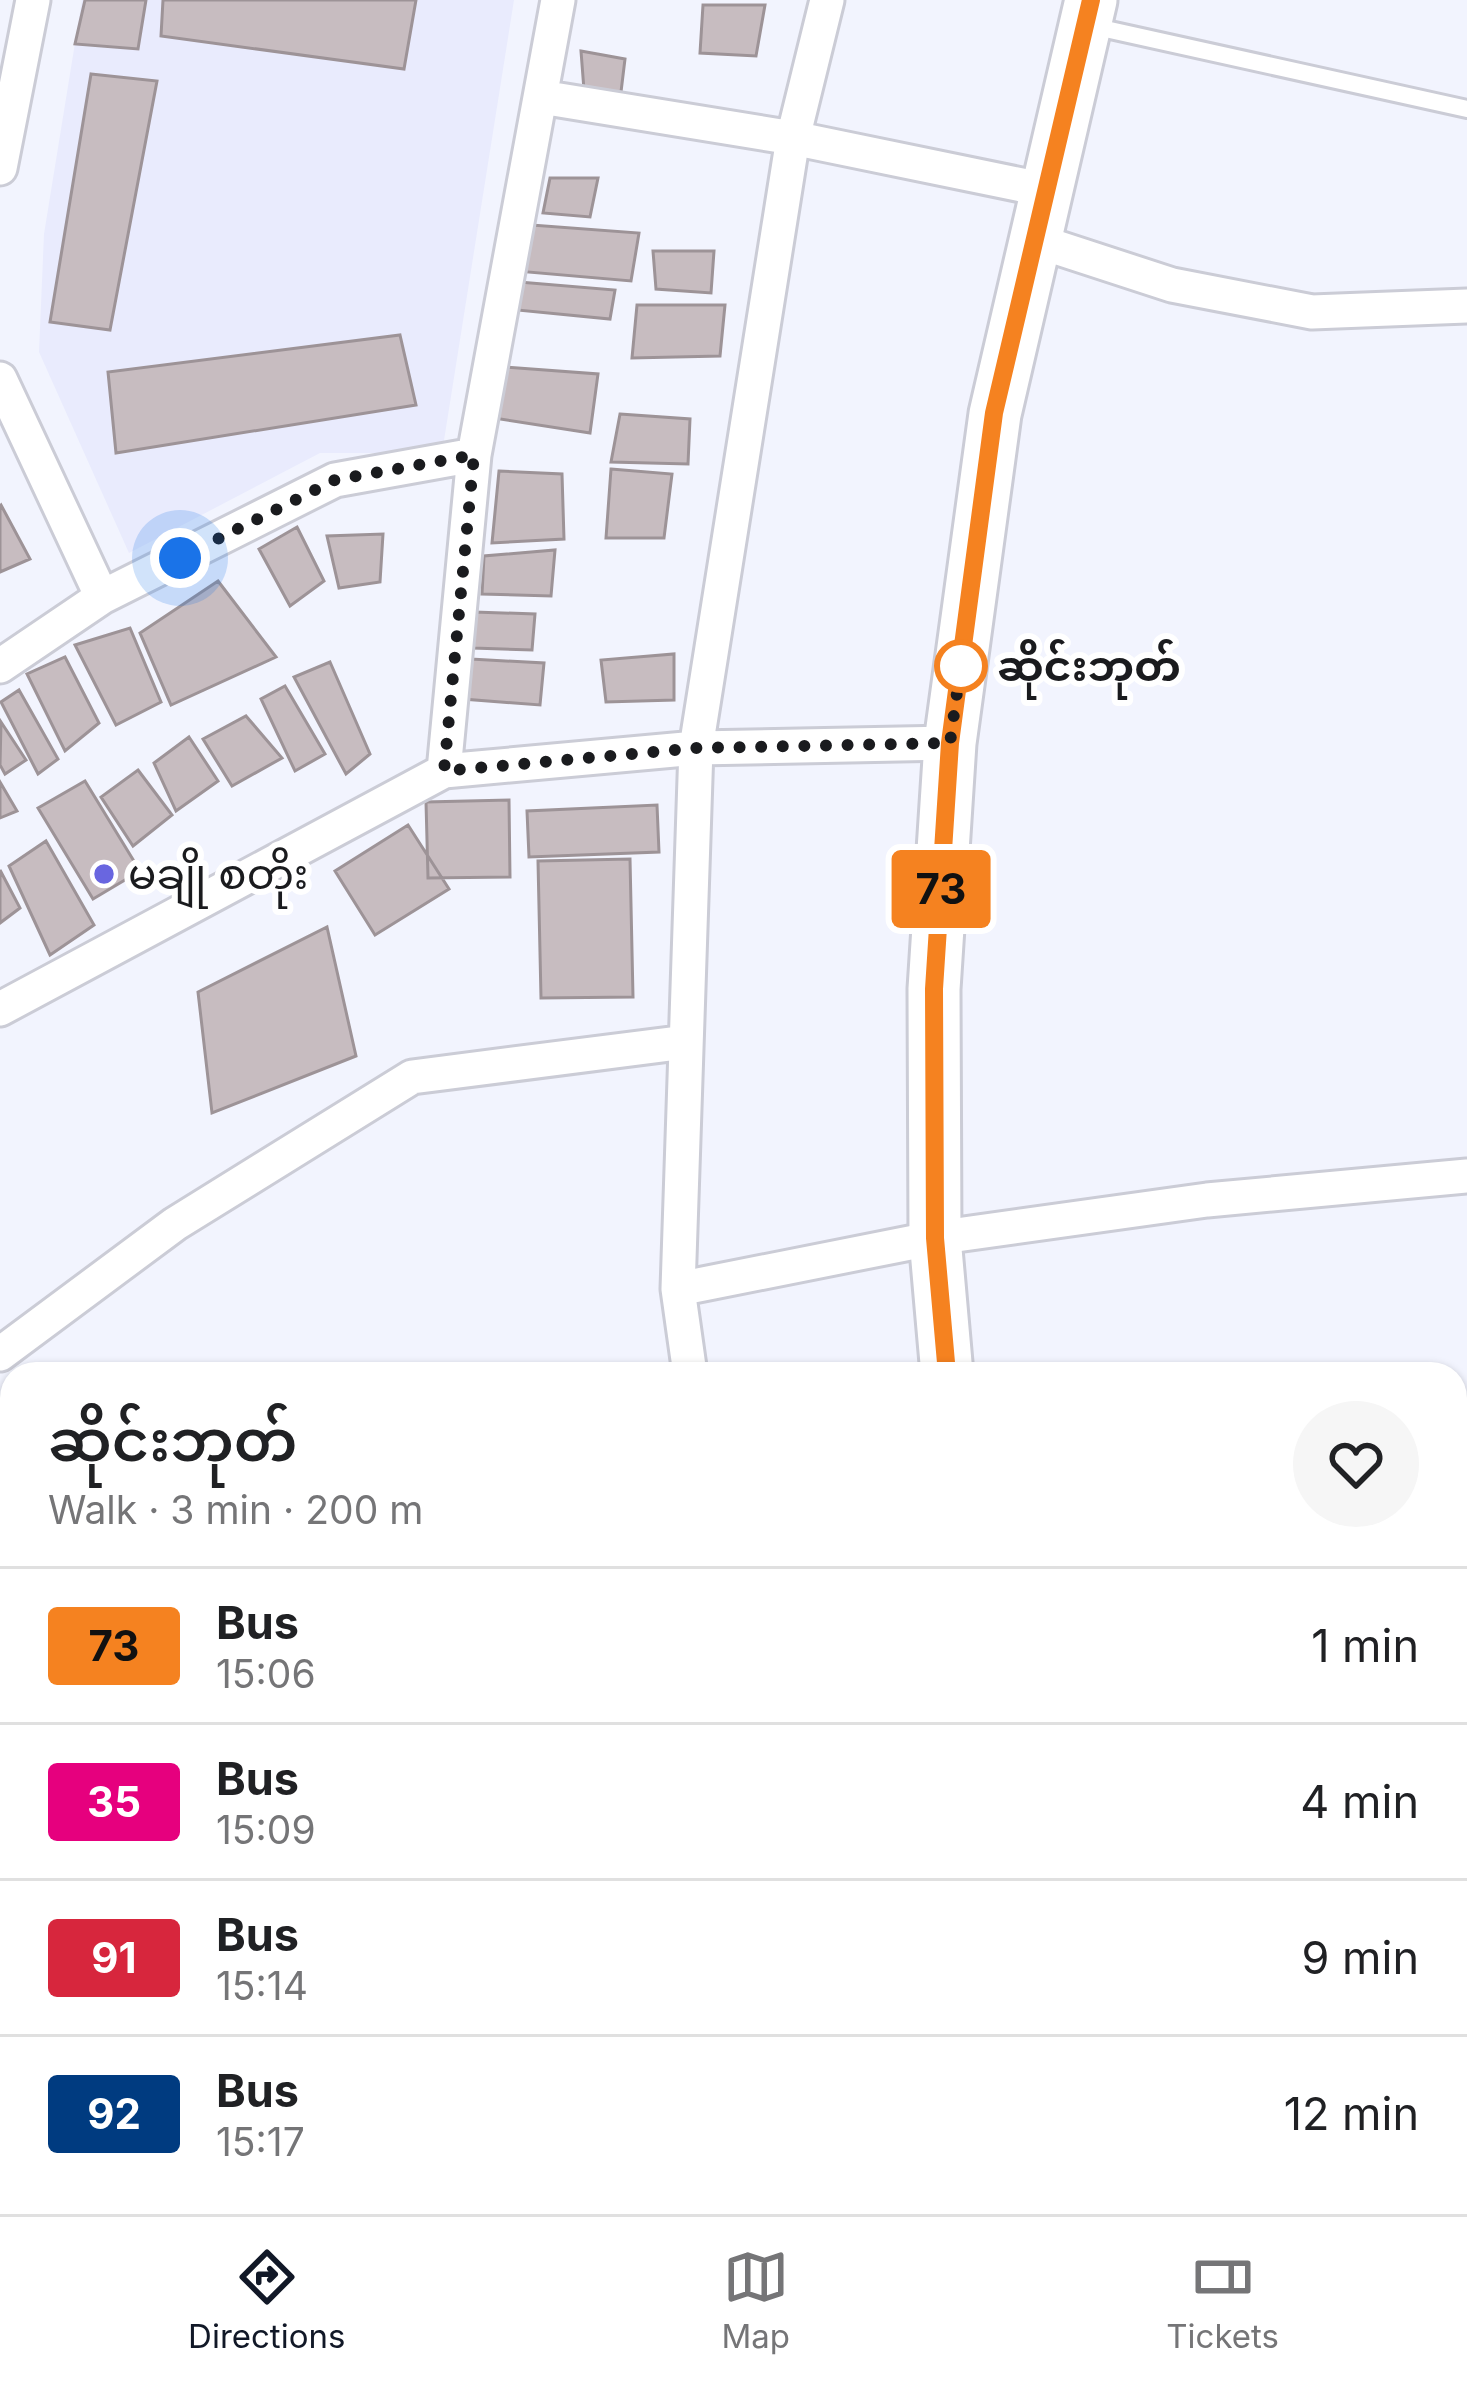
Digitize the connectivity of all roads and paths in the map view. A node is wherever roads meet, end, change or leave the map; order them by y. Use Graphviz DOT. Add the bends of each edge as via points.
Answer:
graph roads {
  1 [pos="33,0"];
  2 [pos="558,0"];
  3 [pos="827,0"];
  4 [pos="1088,12"];
  5 [pos="541,97"];
  6 [pos="1467,109"];
  7 [pos="793,138"];
  8 [pos="0,168"];
  9 [pos="1046,190"];
  10 [pos="1034,240"];
  11 [pos="1467,306"];
  12 [pos="0,379"];
  13 [pos="474,455"];
  14 [pos="102,597"];
  15 [pos="0,666"];
  16 [pos="950,743"];
  17 [pos="697,748"];
  18 [pos="444,771"];
  19 [pos="0,1009"];
  20 [pos="686,1042"];
  21 [pos="1467,1176"];
  22 [pos="935,1238"];
  23 [pos="678,1288"];
  24 [pos="0,1354"];
  25 [pos="688,1362"];
  26 [pos="946,1362"];
  1 -- 8 [label="street"];
  2 -- 5 [label="street"];
  3 -- 7 [label="street"];
  4 -- 6 [label="lane"];
  4 -- 9 [label="main road"];
  5 -- 7 [label="street"];
  5 -- 13 [label="street"];
  7 -- 9 [label="street"];
  7 -- 17 [label="street"];
  9 -- 10 [label="main road"];
  10 -- 11 [label="street" via="1172,285 1312,312"];
  10 -- 16 [label="main road" via="994,413"];
  12 -- 14 [label="street"];
  13 -- 14 [label="street" via="335,480"];
  13 -- 18 [label="street"];
  14 -- 15 [label="street"];
  16 -- 17 [label="street"];
  16 -- 22 [label="main road" via="934,989"];
  17 -- 18 [label="street"];
  17 -- 20 [label="street"];
  18 -- 19 [label="street"];
  20 -- 23 [label="street"];
  20 -- 24 [label="street" via="412,1077 176,1224"];
  21 -- 22 [label="street" via="1208,1200"];
  22 -- 23 [label="street"];
  22 -- 26 [label="main road"];
  23 -- 25 [label="street"];
}
